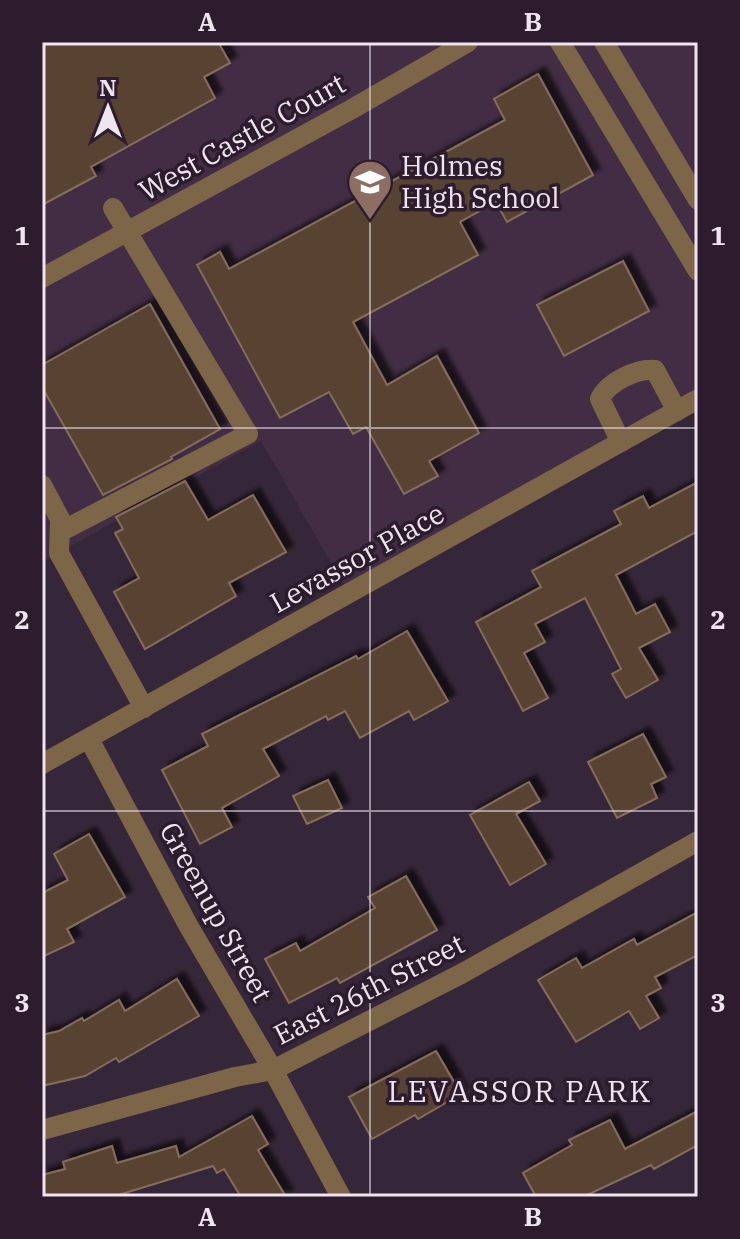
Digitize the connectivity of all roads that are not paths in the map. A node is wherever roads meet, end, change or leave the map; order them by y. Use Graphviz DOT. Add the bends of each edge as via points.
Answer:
graph roads {
  1 [pos="468,42"];
  2 [pos="560,42"];
  3 [pos="604,42"];
  4 [pos="698,200"];
  5 [pos="113,208"];
  6 [pos="127,232"];
  7 [pos="698,271"];
  8 [pos="42,278"];
  9 [pos="698,399"];
  10 [pos="677,411"];
  11 [pos="621,442"];
  12 [pos="42,485"];
  13 [pos="60,543"];
  14 [pos="144,708"];
  15 [pos="89,739"];
  16 [pos="42,764"];
  17 [pos="698,841"];
  18 [pos="273,1070"];
  19 [pos="42,1130"];
  20 [pos="341,1197"];
  1 -- 6 [label="street, West Castle Court"];
  2 -- 7 [label="street"];
  3 -- 4 [label="street"];
  5 -- 6 [label="street"];
  6 -- 8 [label="street, West Castle Court"];
  6 -- 13 [label="street" via="248,434"];
  9 -- 10 [label="street, Levassor Place"];
  10 -- 11 [label="street, Levassor Place"];
  10 -- 11 [label="street" via="655,370 614,383 600,399"];
  11 -- 14 [label="street, Levassor Place"];
  12 -- 13 [label="street" via="60,519"];
  13 -- 14 [label="street"];
  14 -- 15 [label="street, Levassor Place"];
  15 -- 16 [label="street, Levassor Place"];
  15 -- 18 [label="street, Greenup Street"];
  17 -- 18 [label="street, East 26th Street" via="461,974"];
  18 -- 19 [label="street, East 26th Street"];
  18 -- 20 [label="street, Greenup Street"];
}
